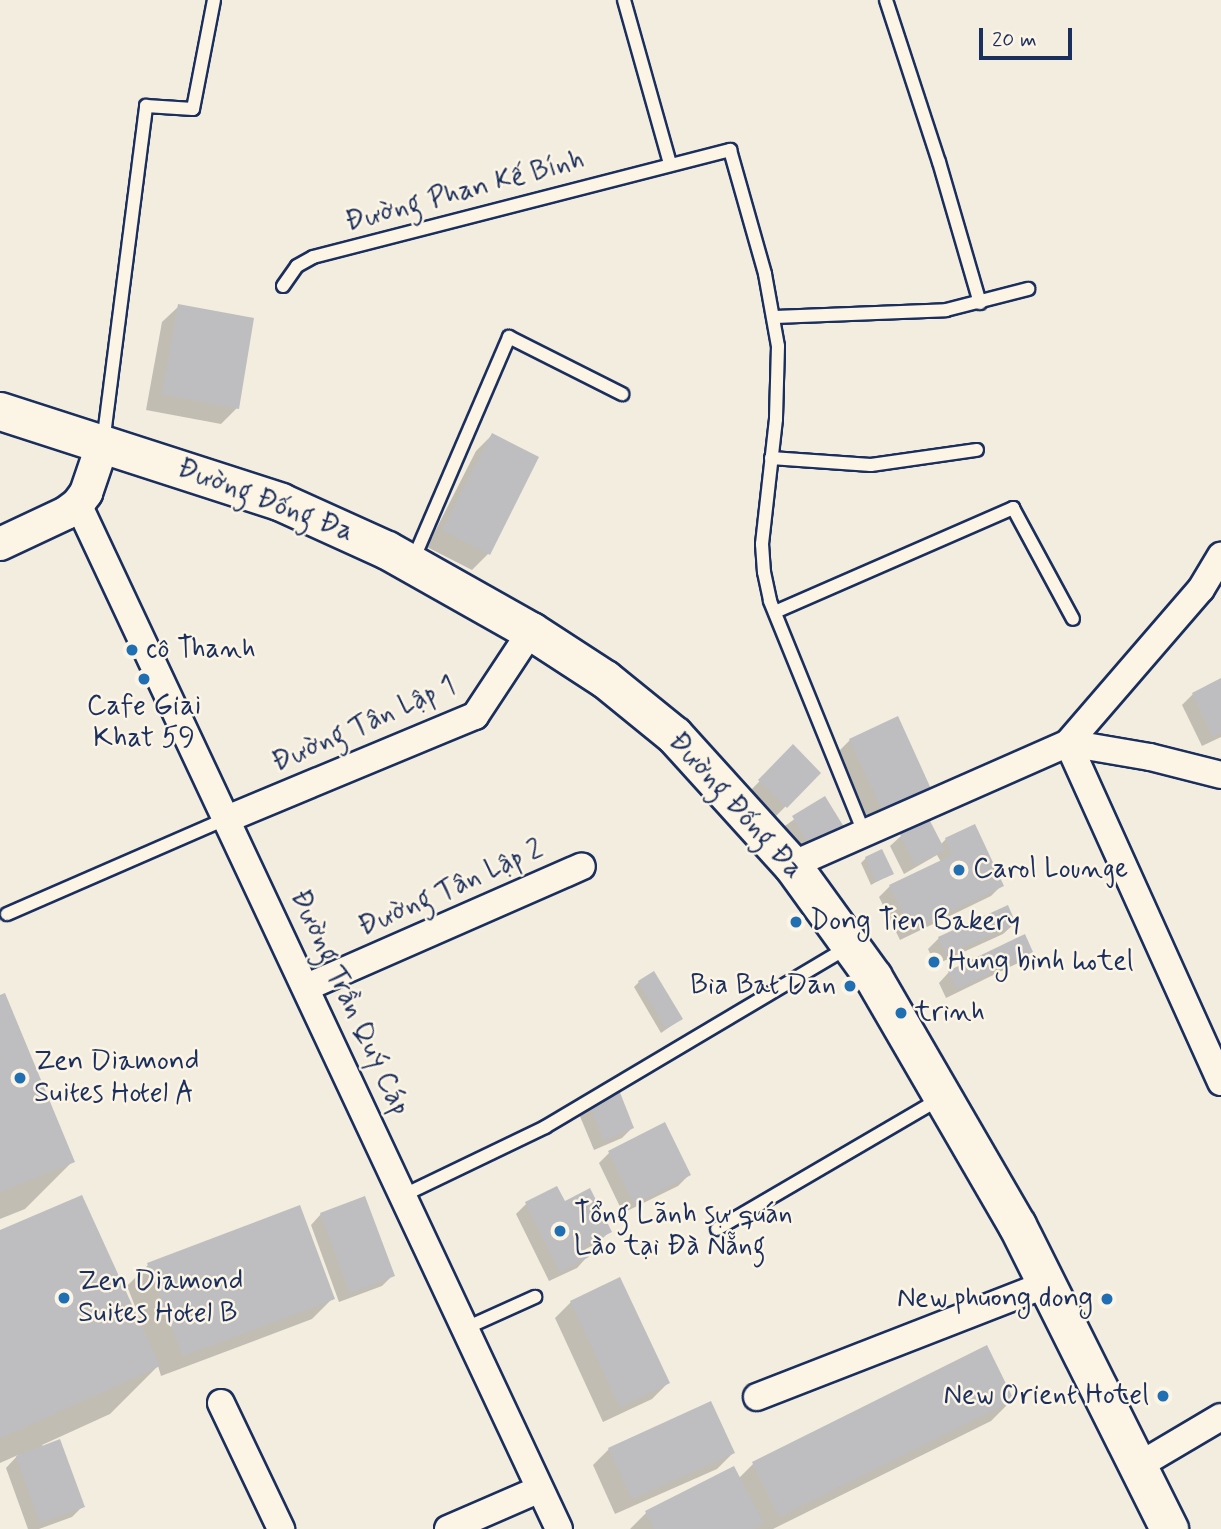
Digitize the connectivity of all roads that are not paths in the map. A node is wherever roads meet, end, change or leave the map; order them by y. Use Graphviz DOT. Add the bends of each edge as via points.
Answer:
graph roads {
  1 [pos="214,0"];
  2 [pos="624,0"];
  3 [pos="887,1"];
  4 [pos="670,164"];
  5 [pos="283,286"];
  6 [pos="1028,289"];
  7 [pos="979,303"];
  8 [pos="775,317"];
  9 [pos="622,394"];
  10 [pos="0,411"];
  11 [pos="103,443"];
  12 [pos="977,450"];
  13 [pos="771,458"];
  14 [pos="78,504"];
  15 [pos="0,544"];
  16 [pos="1221,556"];
  17 [pos="412,564"];
  18 [pos="775,612"];
  19 [pos="1073,619"];
  20 [pos="531,631"];
  21 [pos="1068,743"];
  22 [pos="1221,775"];
  23 [pos="227,819"];
  24 [pos="864,832"];
  25 [pos="792,865"];
  26 [pos="582,866"];
  27 [pos="7,914"];
  28 [pos="851,946"];
  29 [pos="307,987"];
  30 [pos="1221,1082"];
  31 [pos="944,1096"];
  32 [pos="404,1195"];
  33 [pos="717,1229"];
  34 [pos="1046,1284"];
  35 [pos="535,1297"];
  36 [pos="466,1328"];
  37 [pos="757,1397"];
  38 [pos="221,1403"];
  39 [pos="1221,1417"];
  40 [pos="1138,1466"];
  41 [pos="540,1489"];
  42 [pos="281,1529"];
  43 [pos="448,1529"];
  44 [pos="559,1529"];
  45 [pos="1170,1529"];
  1 -- 11 [label="lane" via="192,108 146,106"];
  2 -- 4 [label="lane"];
  3 -- 7 [label="lane"];
  4 -- 5 [label="lane, Đường Phan Kế Bính" via="313,257 297,267"];
  4 -- 8 [label="lane, Đường Phan Kế Bính" via="730,150"];
  6 -- 7 [label="lane"];
  7 -- 8 [label="lane" via="946,310"];
  8 -- 13 [label="lane, Đường Phan Kế Bính" via="778,377"];
  9 -- 17 [label="lane" via="509,337"];
  10 -- 11 [label="main road, Đường Đống Đa"];
  11 -- 14 [label="street"];
  11 -- 17 [label="main road, Đường Đống Đa" via="281,502"];
  12 -- 13 [label="lane" via="871,465"];
  13 -- 18 [label="lane, Đường Phan Kế Bính" via="762,544"];
  14 -- 15 [label="street"];
  14 -- 23 [label="street, Đường Trần Quý Cáp"];
  16 -- 21 [label="street" via="1201,589"];
  17 -- 20 [label="main road, Đường Đống Đa"];
  18 -- 19 [label="lane" via="1013,508"];
  18 -- 24 [label="lane, Đường Phan Kế Bính"];
  20 -- 23 [label="street, Đường Tân Lập 1" via="475,716"];
  20 -- 25 [label="main road, Đường Đống Đa" via="605,679 674,735"];
  21 -- 22 [label="street"];
  21 -- 24 [label="street"];
  21 -- 30 [label="street"];
  23 -- 27 [label="lane"];
  23 -- 29 [label="street, Đường Trần Quý Cáp"];
  24 -- 25 [label="street"];
  25 -- 28 [label="main road, Đường Đống Đa"];
  26 -- 29 [label="street, Đường Tân Lập 2"];
  28 -- 31 [label="main road, Đường Đống Đa"];
  28 -- 32 [label="lane" via="545,1127"];
  29 -- 32 [label="street, Đường Trần Quý Cáp"];
  31 -- 33 [label="lane"];
  31 -- 34 [label="main road, Đường Đống Đa"];
  32 -- 36 [label="street, Đường Trần Quý Cáp"];
  34 -- 37 [label="street"];
  34 -- 40 [label="main road, Đường Đống Đa"];
  35 -- 36 [label="lane"];
  36 -- 41 [label="street, Đường Trần Quý Cáp"];
  38 -- 42 [label="street"];
  39 -- 40 [label="street"];
  40 -- 45 [label="main road, Đường Đống Đa"];
  41 -- 43 [label="street"];
  41 -- 44 [label="street, Đường Trần Quý Cáp"];
}
